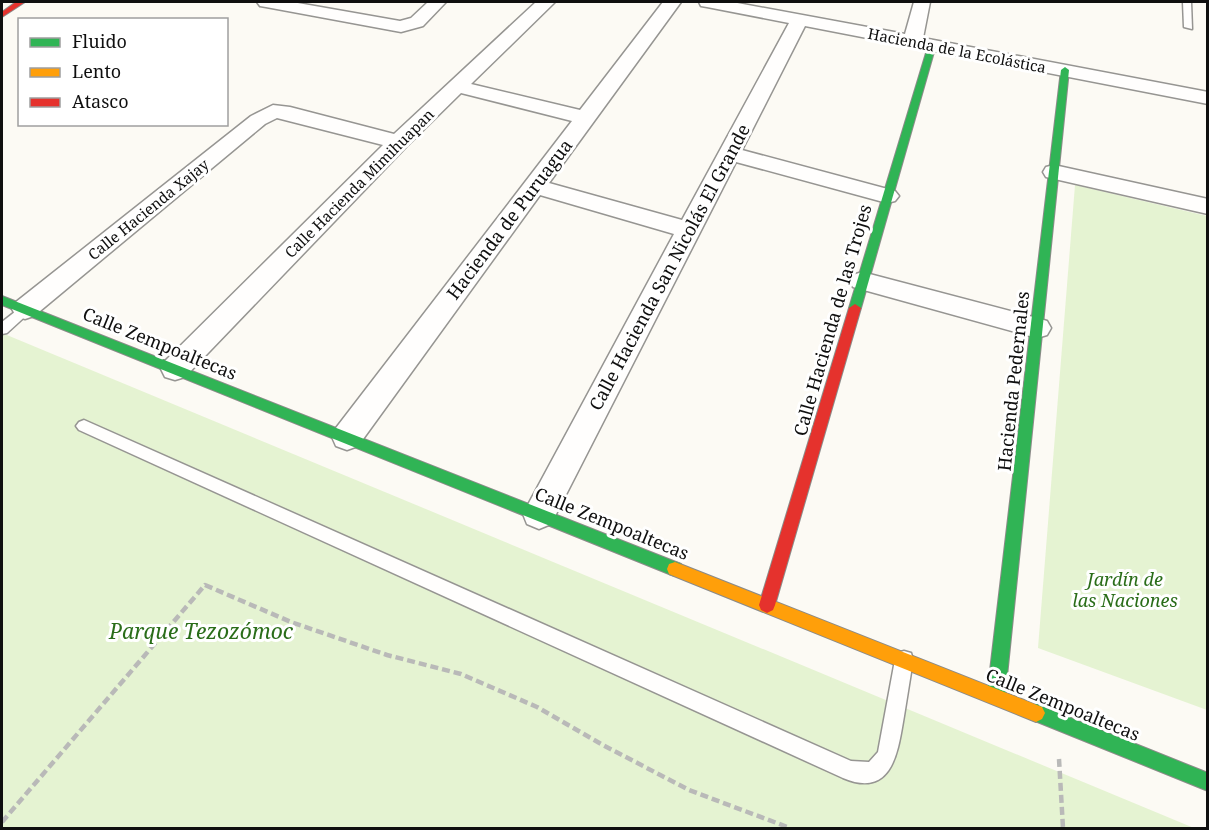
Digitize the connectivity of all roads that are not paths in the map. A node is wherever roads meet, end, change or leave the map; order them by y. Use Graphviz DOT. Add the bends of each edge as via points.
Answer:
graph roads {
  1 [pos="21,2"];
  2 [pos="266,2"];
  3 [pos="437,2"];
  4 [pos="546,2"];
  5 [pos="672,2"];
  6 [pos="707,2"];
  7 [pos="922,2"];
  8 [pos="1187,2"];
  9 [pos="302,5"];
  10 [pos="2,15"];
  11 [pos="800,19"];
  12 [pos="1189,27"];
  13 [pos="922,43"];
  14 [pos="1065,70"];
  15 [pos="457,86"];
  16 [pos="1208,98"];
  17 [pos="585,118"];
  18 [pos="398,142"];
  19 [pos="729,153"];
  20 [pos="1054,172"];
  21 [pos="534,186"];
  22 [pos="887,196"];
  23 [pos="1208,207"];
  24 [pos="689,230"];
  25 [pos="862,281"];
  26 [pos="2,300"];
  27 [pos="26,309"];
  28 [pos="1037,328"];
  29 [pos="2,329"];
  30 [pos="175,369"];
  31 [pos="84,426"];
  32 [pos="346,437"];
  33 [pos="539,514"];
  34 [pos="767,605"];
  35 [pos="904,660"];
  36 [pos="996,696"];
  37 [pos="1208,782"];
  1 -- 10 [label="street"];
  2 -- 9 [label="street"];
  3 -- 9 [label="street" via="417,22 401,27"];
  4 -- 15 [label="street, Calle Hacienda Mimihuapan"];
  5 -- 17 [label="street, Hacienda de Puruagua"];
  6 -- 11 [label="street, Hacienda de la Ecolástica"];
  7 -- 13 [label="street"];
  8 -- 12 [label="lane"];
  11 -- 13 [label="street, Hacienda de la Ecolástica"];
  11 -- 19 [label="street, Calle Hacienda San Nicolás El Grande"];
  13 -- 14 [label="street, Hacienda de la Ecolástica"];
  13 -- 22 [label="street, Calle Hacienda de las Trojes"];
  14 -- 16 [label="street, Hacienda de la Ecolástica"];
  14 -- 20 [label="street, Hacienda Pedernales"];
  15 -- 17 [label="street"];
  15 -- 18 [label="street, Calle Hacienda Mimihuapan"];
  17 -- 21 [label="street, Hacienda de Puruagua"];
  18 -- 27 [label="street, Calle Hacienda Xajay" via="273,111"];
  18 -- 30 [label="street, Calle Hacienda Mimihuapan"];
  19 -- 22 [label="street"];
  19 -- 24 [label="street, Calle Hacienda San Nicolás El Grande"];
  20 -- 23 [label="street"];
  20 -- 28 [label="street, Hacienda Pedernales"];
  21 -- 24 [label="street"];
  21 -- 32 [label="street, Hacienda de Puruagua"];
  22 -- 25 [label="street, Calle Hacienda de las Trojes"];
  24 -- 33 [label="street, Calle Hacienda San Nicolás El Grande"];
  25 -- 28 [label="street"];
  25 -- 34 [label="street, Calle Hacienda de las Trojes"];
  26 -- 27 [label="street, Calle Zempoaltecas"];
  27 -- 29 [label="lane"];
  27 -- 30 [label="street, Calle Zempoaltecas"];
  28 -- 36 [label="street, Hacienda Pedernales"];
  30 -- 32 [label="street, Calle Zempoaltecas"];
  31 -- 35 [label="lane" via="850,771 866,774 879,768 887,755"];
  32 -- 33 [label="street, Calle Zempoaltecas"];
  33 -- 34 [label="street, Calle Zempoaltecas"];
  34 -- 35 [label="street, Calle Zempoaltecas"];
  35 -- 36 [label="street, Calle Zempoaltecas"];
  36 -- 37 [label="street, Calle Zempoaltecas"];
}
